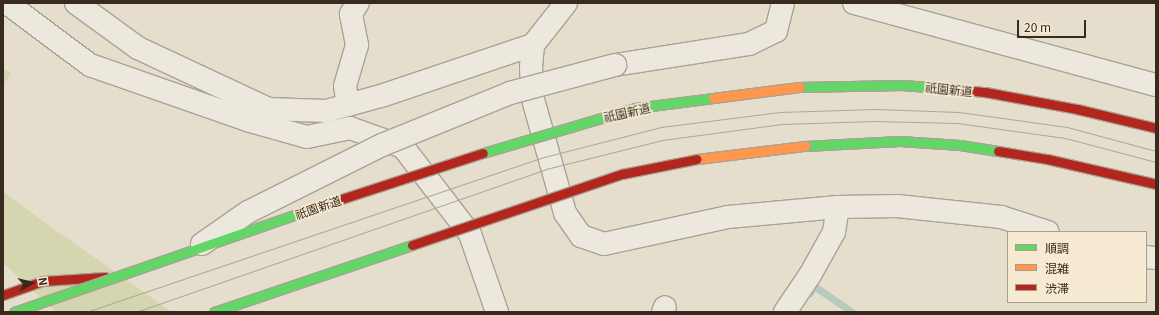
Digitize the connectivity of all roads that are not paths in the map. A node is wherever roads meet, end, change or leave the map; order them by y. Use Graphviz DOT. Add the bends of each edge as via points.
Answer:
graph roads {
  1 [pos="7,3"];
  2 [pos="358,3"];
  3 [pos="566,3"];
  4 [pos="783,3"];
  5 [pos="854,3"];
  6 [pos="87,6"];
  7 [pos="533,45"];
  8 [pos="1156,85"];
  9 [pos="348,105"];
  10 [pos="1156,128"];
  11 [pos="1156,184"];
  12 [pos="838,207"];
  13 [pos="1045,231"];
  14 [pos="193,250"];
  15 [pos="118,276"];
  16 [pos="3,295"];
  17 [pos="14,312"];
  18 [pos="214,312"];
  19 [pos="497,312"];
  20 [pos="785,312"];
  1 -- 19 [label="street" via="90,65 250,122 307,137 350,128 403,147 470,234"];
  2 -- 9 [label="street" via="351,14 357,45 345,86"];
  3 -- 7 [label="street"];
  4 -- 14 [label="street, bridge" via="776,32 749,44 615,65 510,93 382,145 248,212"];
  5 -- 8 [label="street"];
  6 -- 9 [label="street" via="138,48 268,109 326,111"];
  7 -- 9 [label="street"];
  7 -- 12 [label="street" via="532,96 565,212 581,236 604,244 728,217"];
  10 -- 14 [label="highway, 祇園新道, bridge" via="1077,109 985,92 902,86 799,86 635,108 411,174"];
  11 -- 18 [label="highway, bridge" via="1047,159 960,146 900,141 805,146 712,156 622,174"];
  12 -- 13 [label="street" via="897,206 1001,217"];
  12 -- 20 [label="street" via="834,232"];
  14 -- 15 [label="highway, 祇園新道, bridge"];
  15 -- 16 [label="highway, 祇園新道, bridge" via="43,281"];
  15 -- 17 [label="highway, 祇園新道, bridge"];
}
